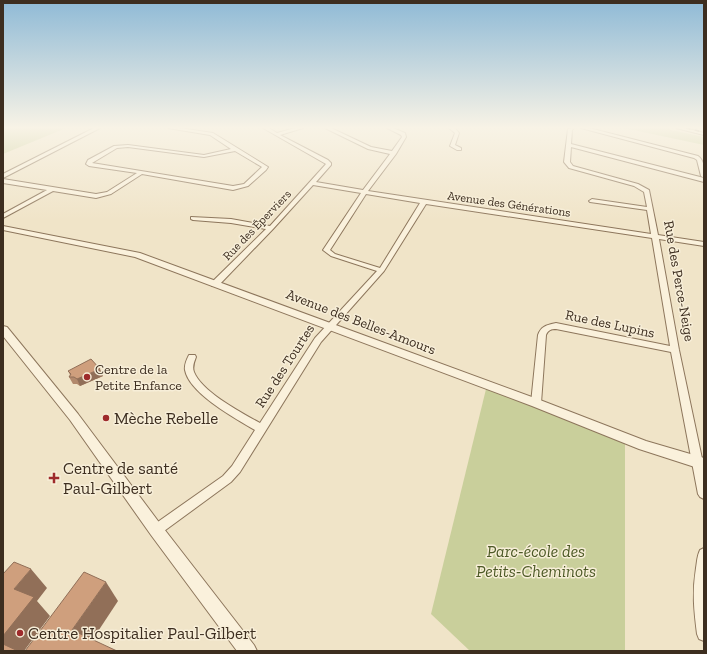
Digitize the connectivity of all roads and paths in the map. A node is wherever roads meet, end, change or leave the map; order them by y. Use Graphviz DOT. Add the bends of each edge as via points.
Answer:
graph roads {
  1 [pos="38,159"];
  2 [pos="95,159"];
  3 [pos="251,159"];
  4 [pos="321,159"];
  5 [pos="390,159"];
  6 [pos="567,159"];
  7 [pos="623,159"];
  8 [pos="699,159"];
  9 [pos="141,173"];
  10 [pos="3,176"];
  11 [pos="704,176"];
  12 [pos="3,180"];
  13 [pos="704,180"];
  14 [pos="312,183"];
  15 [pos="51,190"];
  16 [pos="364,192"];
  17 [pos="424,202"];
  18 [pos="592,202"];
  19 [pos="650,209"];
  20 [pos="3,216"];
  21 [pos="193,218"];
  22 [pos="3,228"];
  23 [pos="270,228"];
  24 [pos="655,236"];
  25 [pos="704,244"];
  26 [pos="382,270"];
  27 [pos="215,284"];
  28 [pos="329,326"];
  29 [pos="3,329"];
  30 [pos="675,350"];
  31 [pos="192,357"];
  32 [pos="536,403"];
  33 [pos="262,428"];
  34 [pos="701,462"];
  35 [pos="704,494"];
  36 [pos="156,530"];
  37 [pos="704,554"];
  38 [pos="704,634"];
  39 [pos="248,651"];
  1 -- 10 [label="street"];
  2 -- 9 [label="street" via="88,163 92,166"];
  3 -- 9 [label="street" via="265,168 246,185 233,188"];
  4 -- 14 [label="street, Rue des Éperviers" via="329,163"];
  5 -- 16 [label="street"];
  6 -- 19 [label="street, Rue des Perce-Neige" via="571,167 643,188 647,191"];
  7 -- 13 [label="street"];
  8 -- 11 [label="street"];
  9 -- 15 [label="street" via="100,196"];
  12 -- 15 [label="street"];
  14 -- 16 [label="street, Avenue des Générations"];
  14 -- 23 [label="street, Rue des Éperviers"];
  15 -- 20 [label="street"];
  16 -- 17 [label="street, Avenue des Générations"];
  16 -- 26 [label="street" via="326,250 333,255"];
  17 -- 24 [label="street, Avenue des Générations"];
  17 -- 26 [label="street, Rue des Tourtes"];
  18 -- 19 [label="street"];
  19 -- 24 [label="street, Rue des Perce-Neige"];
  21 -- 23 [label="street"];
  22 -- 27 [label="street, Avenue des Belles-Amours" via="136,255"];
  23 -- 27 [label="street, Rue des Éperviers"];
  24 -- 25 [label="street, Avenue des Générations"];
  24 -- 30 [label="street, Rue des Perce-Neige"];
  26 -- 28 [label="street, Rue des Tourtes"];
  27 -- 28 [label="street, Avenue des Belles-Amours"];
  28 -- 32 [label="street, Avenue des Belles-Amours"];
  28 -- 33 [label="street, Rue des Tourtes"];
  29 -- 36 [label="street" via="69,411"];
  30 -- 32 [label="street, Rue des Lupins" via="556,326 548,327 543,330 542,335"];
  30 -- 34 [label="street, Rue des Perce-Neige"];
  31 -- 33 [label="street" via="190,373 199,385 224,408"];
  32 -- 34 [label="street, Avenue des Belles-Amours" via="643,445"];
  33 -- 36 [label="street, Rue des Tourtes" via="227,479"];
  34 -- 35 [label="street, Rue des Perce-Neige"];
  36 -- 39 [label="street"];
  37 -- 38 [label="street" via="699,598"];
}
